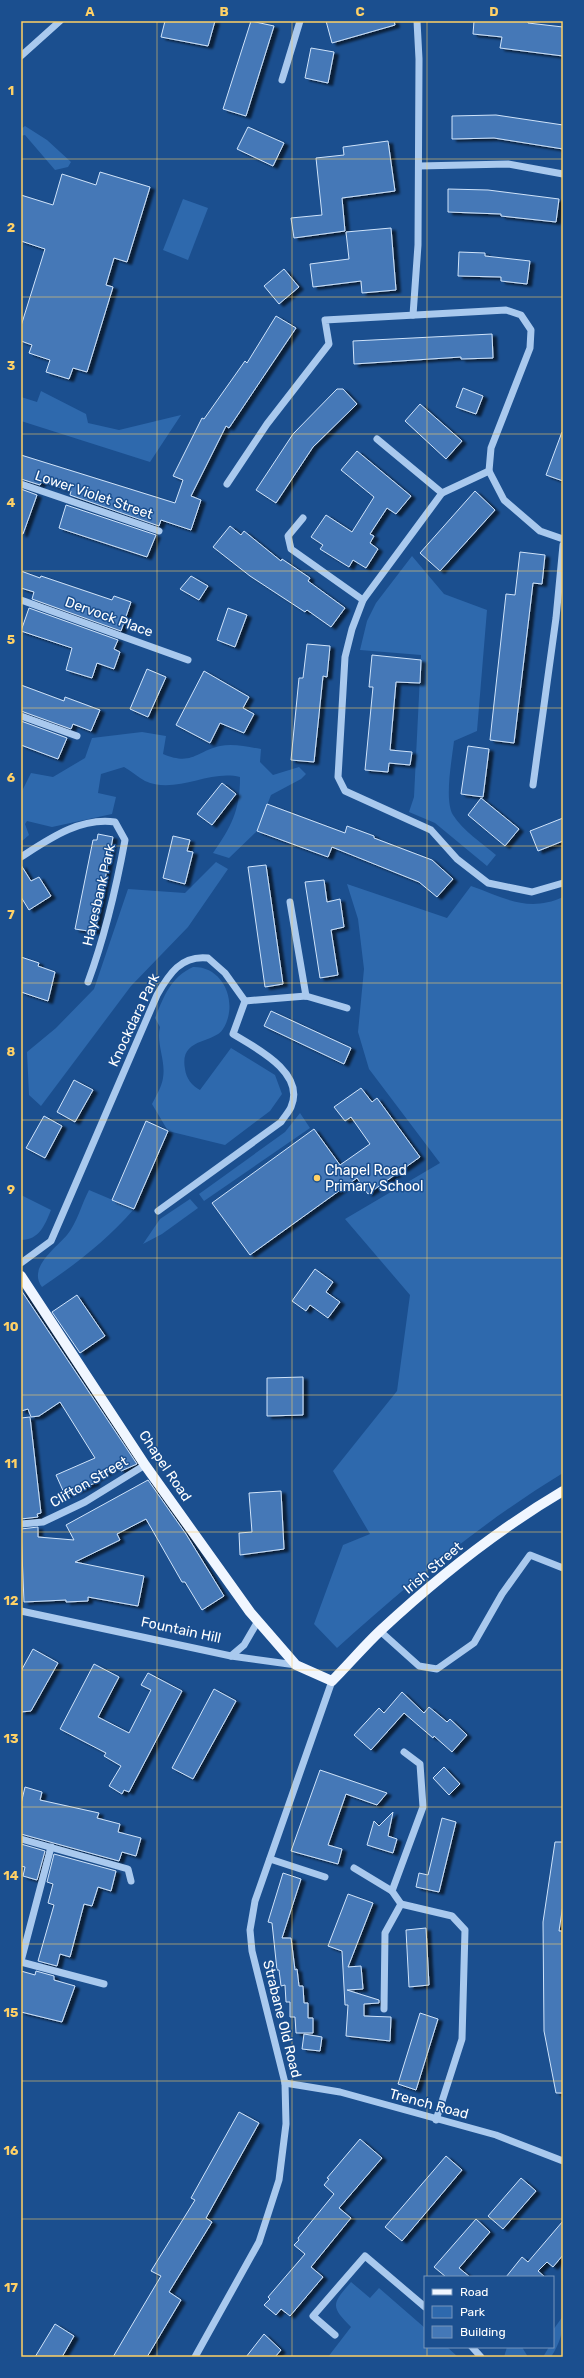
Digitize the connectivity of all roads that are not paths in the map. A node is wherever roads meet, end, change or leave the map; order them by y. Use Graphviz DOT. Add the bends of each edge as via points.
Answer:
graph roads {
  1 [pos="60,21"];
  2 [pos="300,21"];
  3 [pos="417,21"];
  4 [pos="21,56"];
  5 [pos="282,80"];
  6 [pos="419,166"];
  7 [pos="563,174"];
  8 [pos="413,315"];
  9 [pos="377,439"];
  10 [pos="489,471"];
  11 [pos="21,484"];
  12 [pos="227,484"];
  13 [pos="442,493"];
  14 [pos="303,518"];
  15 [pos="159,531"];
  16 [pos="563,539"];
  17 [pos="563,545"];
  18 [pos="21,600"];
  19 [pos="362,600"];
  20 [pos="188,660"];
  21 [pos="21,716"];
  22 [pos="77,736"];
  23 [pos="533,786"];
  24 [pos="21,857"];
  25 [pos="563,883"];
  26 [pos="290,902"];
  27 [pos="88,982"];
  28 [pos="306,996"];
  29 [pos="245,1002"];
  30 [pos="347,1008"];
  31 [pos="158,1210"];
  32 [pos="21,1263"];
  33 [pos="21,1276"];
  34 [pos="145,1465"];
  35 [pos="563,1491"];
  36 [pos="21,1524"];
  37 [pos="563,1568"];
  38 [pos="21,1611"];
  39 [pos="258,1621"];
  40 [pos="380,1631"];
  41 [pos="231,1656"];
  42 [pos="296,1665"];
  43 [pos="332,1681"];
  44 [pos="404,1752"];
  45 [pos="21,1839"];
  46 [pos="51,1848"];
  47 [pos="270,1859"];
  48 [pos="354,1868"];
  49 [pos="325,1877"];
  50 [pos="131,1881"];
  51 [pos="392,1891"];
  52 [pos="400,1904"];
  53 [pos="21,1962"];
  54 [pos="104,1984"];
  55 [pos="384,2009"];
  56 [pos="285,2083"];
  57 [pos="436,2120"];
  58 [pos="563,2161"];
  59 [pos="424,2306"];
  60 [pos="335,2335"];
  61 [pos="473,2348"];
  62 [pos="195,2357"];
  63 [pos="481,2357"];
  1 -- 4 [label="street"];
  2 -- 5 [label="street"];
  3 -- 6 [label="street"];
  6 -- 7 [label="street" via="508,164"];
  6 -- 8 [label="street" via="418,245"];
  8 -- 10 [label="street" via="506,310 521,315 531,330 530,348 491,448"];
  8 -- 12 [label="street" via="326,320 328,344 267,424"];
  9 -- 13 [label="street"];
  10 -- 13 [label="street"];
  10 -- 16 [label="street" via="504,500 540,532"];
  11 -- 15 [label="street, Lower Violet Street"];
  13 -- 19 [label="street"];
  14 -- 19 [label="street" via="288,536 291,549"];
  17 -- 23 [label="street" via="556,618"];
  18 -- 20 [label="street, Dervock Place"];
  19 -- 25 [label="street" via="346,657 338,777 345,791 431,830 457,859 488,883 532,892"];
  21 -- 22 [label="street"];
  24 -- 27 [label="street, Hayesbank Park" via="46,840 77,826 101,820 115,822 126,840 109,917"];
  26 -- 28 [label="street"];
  28 -- 29 [label="street"];
  28 -- 30 [label="street"];
  29 -- 31 [label="street" via="233,1034 283,1067 293,1089 292,1106 281,1122"];
  29 -- 32 [label="street, Knockdara Park" via="226,973 208,958 187,959 169,974 157,995 51,1241"];
  33 -- 34 [label="main road, Chapel Road"];
  34 -- 36 [label="street, Clifton Street" via="85,1502 43,1522"];
  34 -- 39 [label="main road, Chapel Road"];
  35 -- 40 [label="main road, Irish Street" via="537,1506 454,1566"];
  37 -- 40 [label="street" via="530,1555 502,1594 474,1643 437,1670 419,1666"];
  38 -- 41 [label="street, Fountain Hill"];
  39 -- 41 [label="street" via="244,1645"];
  39 -- 42 [label="main road, Chapel Road"];
  40 -- 43 [label="main road, Irish Street"];
  41 -- 42 [label="street, Fountain Hill"];
  42 -- 43 [label="main road, Fountain Hill"];
  43 -- 47 [label="street, Strabane Old Road"];
  44 -- 51 [label="street" via="420,1764 423,1807"];
  45 -- 46 [label="street"];
  46 -- 50 [label="street" via="128,1869"];
  46 -- 53 [label="street"];
  47 -- 49 [label="street"];
  47 -- 56 [label="street, Strabane Old Road" via="255,1901 250,1930 256,1971"];
  48 -- 51 [label="street"];
  51 -- 52 [label="street"];
  52 -- 55 [label="street" via="385,1934"];
  52 -- 57 [label="street" via="452,1916 465,1930 462,2039"];
  53 -- 54 [label="street"];
  56 -- 57 [label="street, Trench Road" via="340,2092"];
  56 -- 62 [label="street, Strabane Old Road" via="286,2124 280,2180 274,2200 259,2242"];
  57 -- 58 [label="street, Trench Road" via="496,2135"];
  59 -- 60 [label="street" via="365,2256 313,2316"];
  61 -- 63 [label="street"];
}
